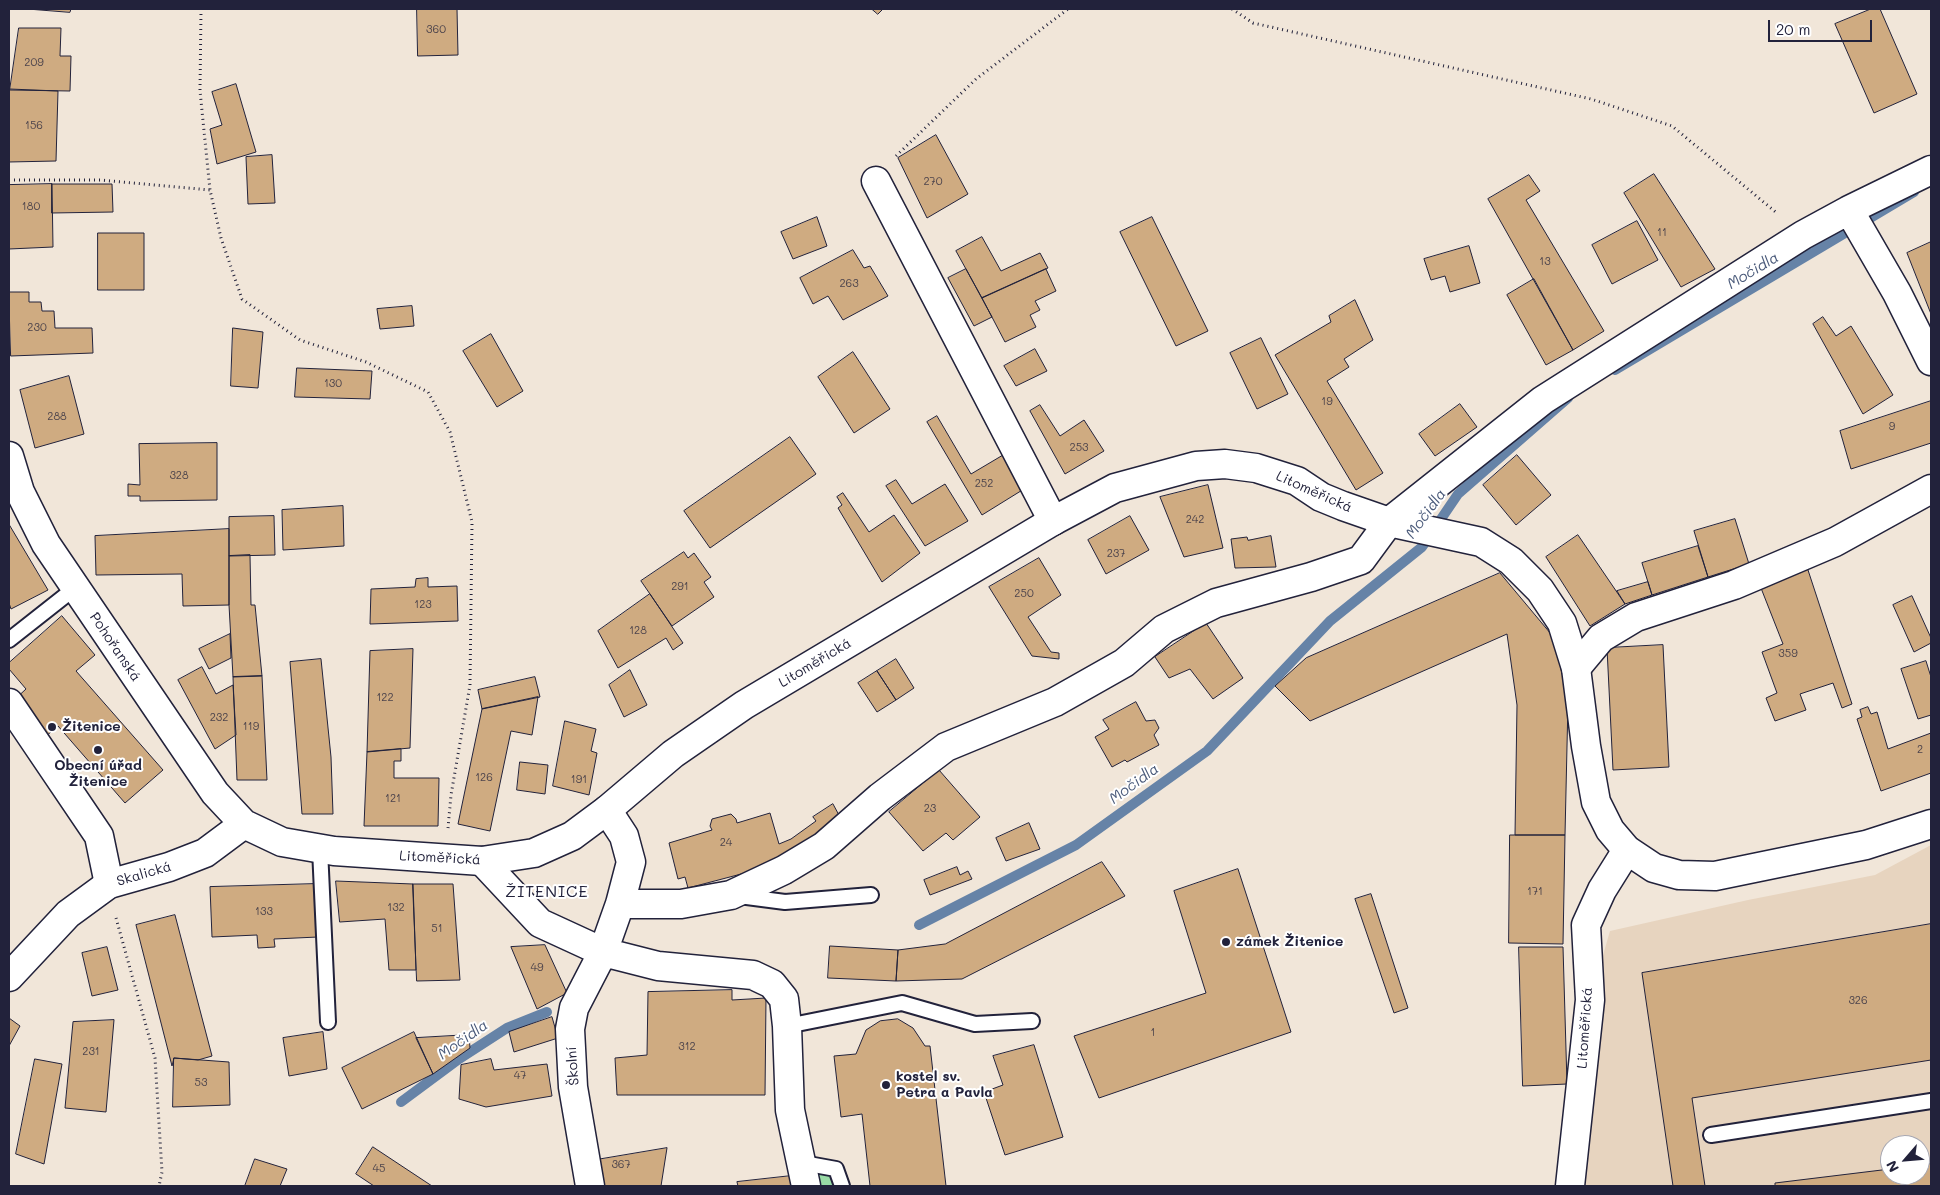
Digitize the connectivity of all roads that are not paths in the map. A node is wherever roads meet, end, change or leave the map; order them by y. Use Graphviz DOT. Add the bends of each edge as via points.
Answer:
graph roads {
  1 [pos="1931,170"];
  2 [pos="876,181"];
  3 [pos="1849,210"];
  4 [pos="1931,361"];
  5 [pos="9,456"];
  6 [pos="1931,489"];
  7 [pos="1053,521"];
  8 [pos="1398,524"];
  9 [pos="75,588"];
  10 [pos="9,640"];
  11 [pos="1576,668"];
  12 [pos="9,703"];
  13 [pos="607,810"];
  14 [pos="244,824"];
  15 [pos="1931,824"];
  16 [pos="320,849"];
  17 [pos="1627,850"];
  18 [pos="482,862"];
  19 [pos="109,884"];
  20 [pos="731,895"];
  21 [pos="871,896"];
  22 [pos="620,904"];
  23 [pos="602,952"];
  24 [pos="9,977"];
  25 [pos="1032,1021"];
  26 [pos="328,1022"];
  27 [pos="787,1026"];
  28 [pos="1931,1101"];
  29 [pos="1712,1135"];
  30 [pos="804,1175"];
  31 [pos="590,1186"];
  32 [pos="842,1186"];
  33 [pos="1570,1186"];
  1 -- 3 [label="street"];
  2 -- 7 [label="street"];
  3 -- 4 [label="street" via="1897,292"];
  3 -- 8 [label="street" via="1803,235 1543,400"];
  5 -- 9 [label="street, Pohořanská" via="20,492 46,544"];
  6 -- 11 [label="street" via="1835,542 1734,584 1636,617 1601,638"];
  7 -- 8 [label="street, Litoměřická" via="1115,488 1196,466 1225,464 1256,468 1297,481 1328,500"];
  7 -- 13 [label="street, Litoměřická" via="744,705 673,754"];
  8 -- 11 [label="street, Litoměřická" via="1481,542 1512,561 1540,590 1562,623"];
  8 -- 20 [label="street" via="1361,560 1216,603 1164,629 1124,663 1056,702 946,747 880,797 824,846 784,870"];
  9 -- 10 [label="lane"];
  9 -- 14 [label="street, Pohořanská" via="215,793"];
  11 -- 17 [label="street, Litoměřická" via="1596,802 1610,830"];
  12 -- 19 [label="street" via="99,836"];
  13 -- 18 [label="street, Litoměřická" via="572,836 534,853"];
  13 -- 22 [label="street, Školní" via="624,836 631,862"];
  14 -- 16 [label="street, Litoměřická" via="282,842"];
  14 -- 19 [label="street, Skalická" via="205,853"];
  15 -- 17 [label="street, Litoměřická" via="1866,845 1715,876 1679,875 1654,868"];
  16 -- 18 [label="street, Litoměřická"];
  16 -- 26 [label="lane"];
  17 -- 33 [label="street, Litoměřická" via="1602,890 1586,925 1590,1000"];
  18 -- 23 [label="street" via="540,923"];
  19 -- 24 [label="street, Skalická" via="68,914"];
  20 -- 21 [label="lane" via="785,902"];
  20 -- 22 [label="street" via="681,904"];
  22 -- 23 [label="street, Školní"];
  23 -- 27 [label="street" via="658,966 753,975 772,984 784,999"];
  23 -- 31 [label="street, Školní" via="574,1008 570,1029 573,1087"];
  25 -- 27 [label="lane" via="975,1024 902,1003"];
  27 -- 30 [label="street" via="790,1110"];
  28 -- 29 [label="lane"];
  30 -- 32 [label="lane" via="836,1169"];
}
